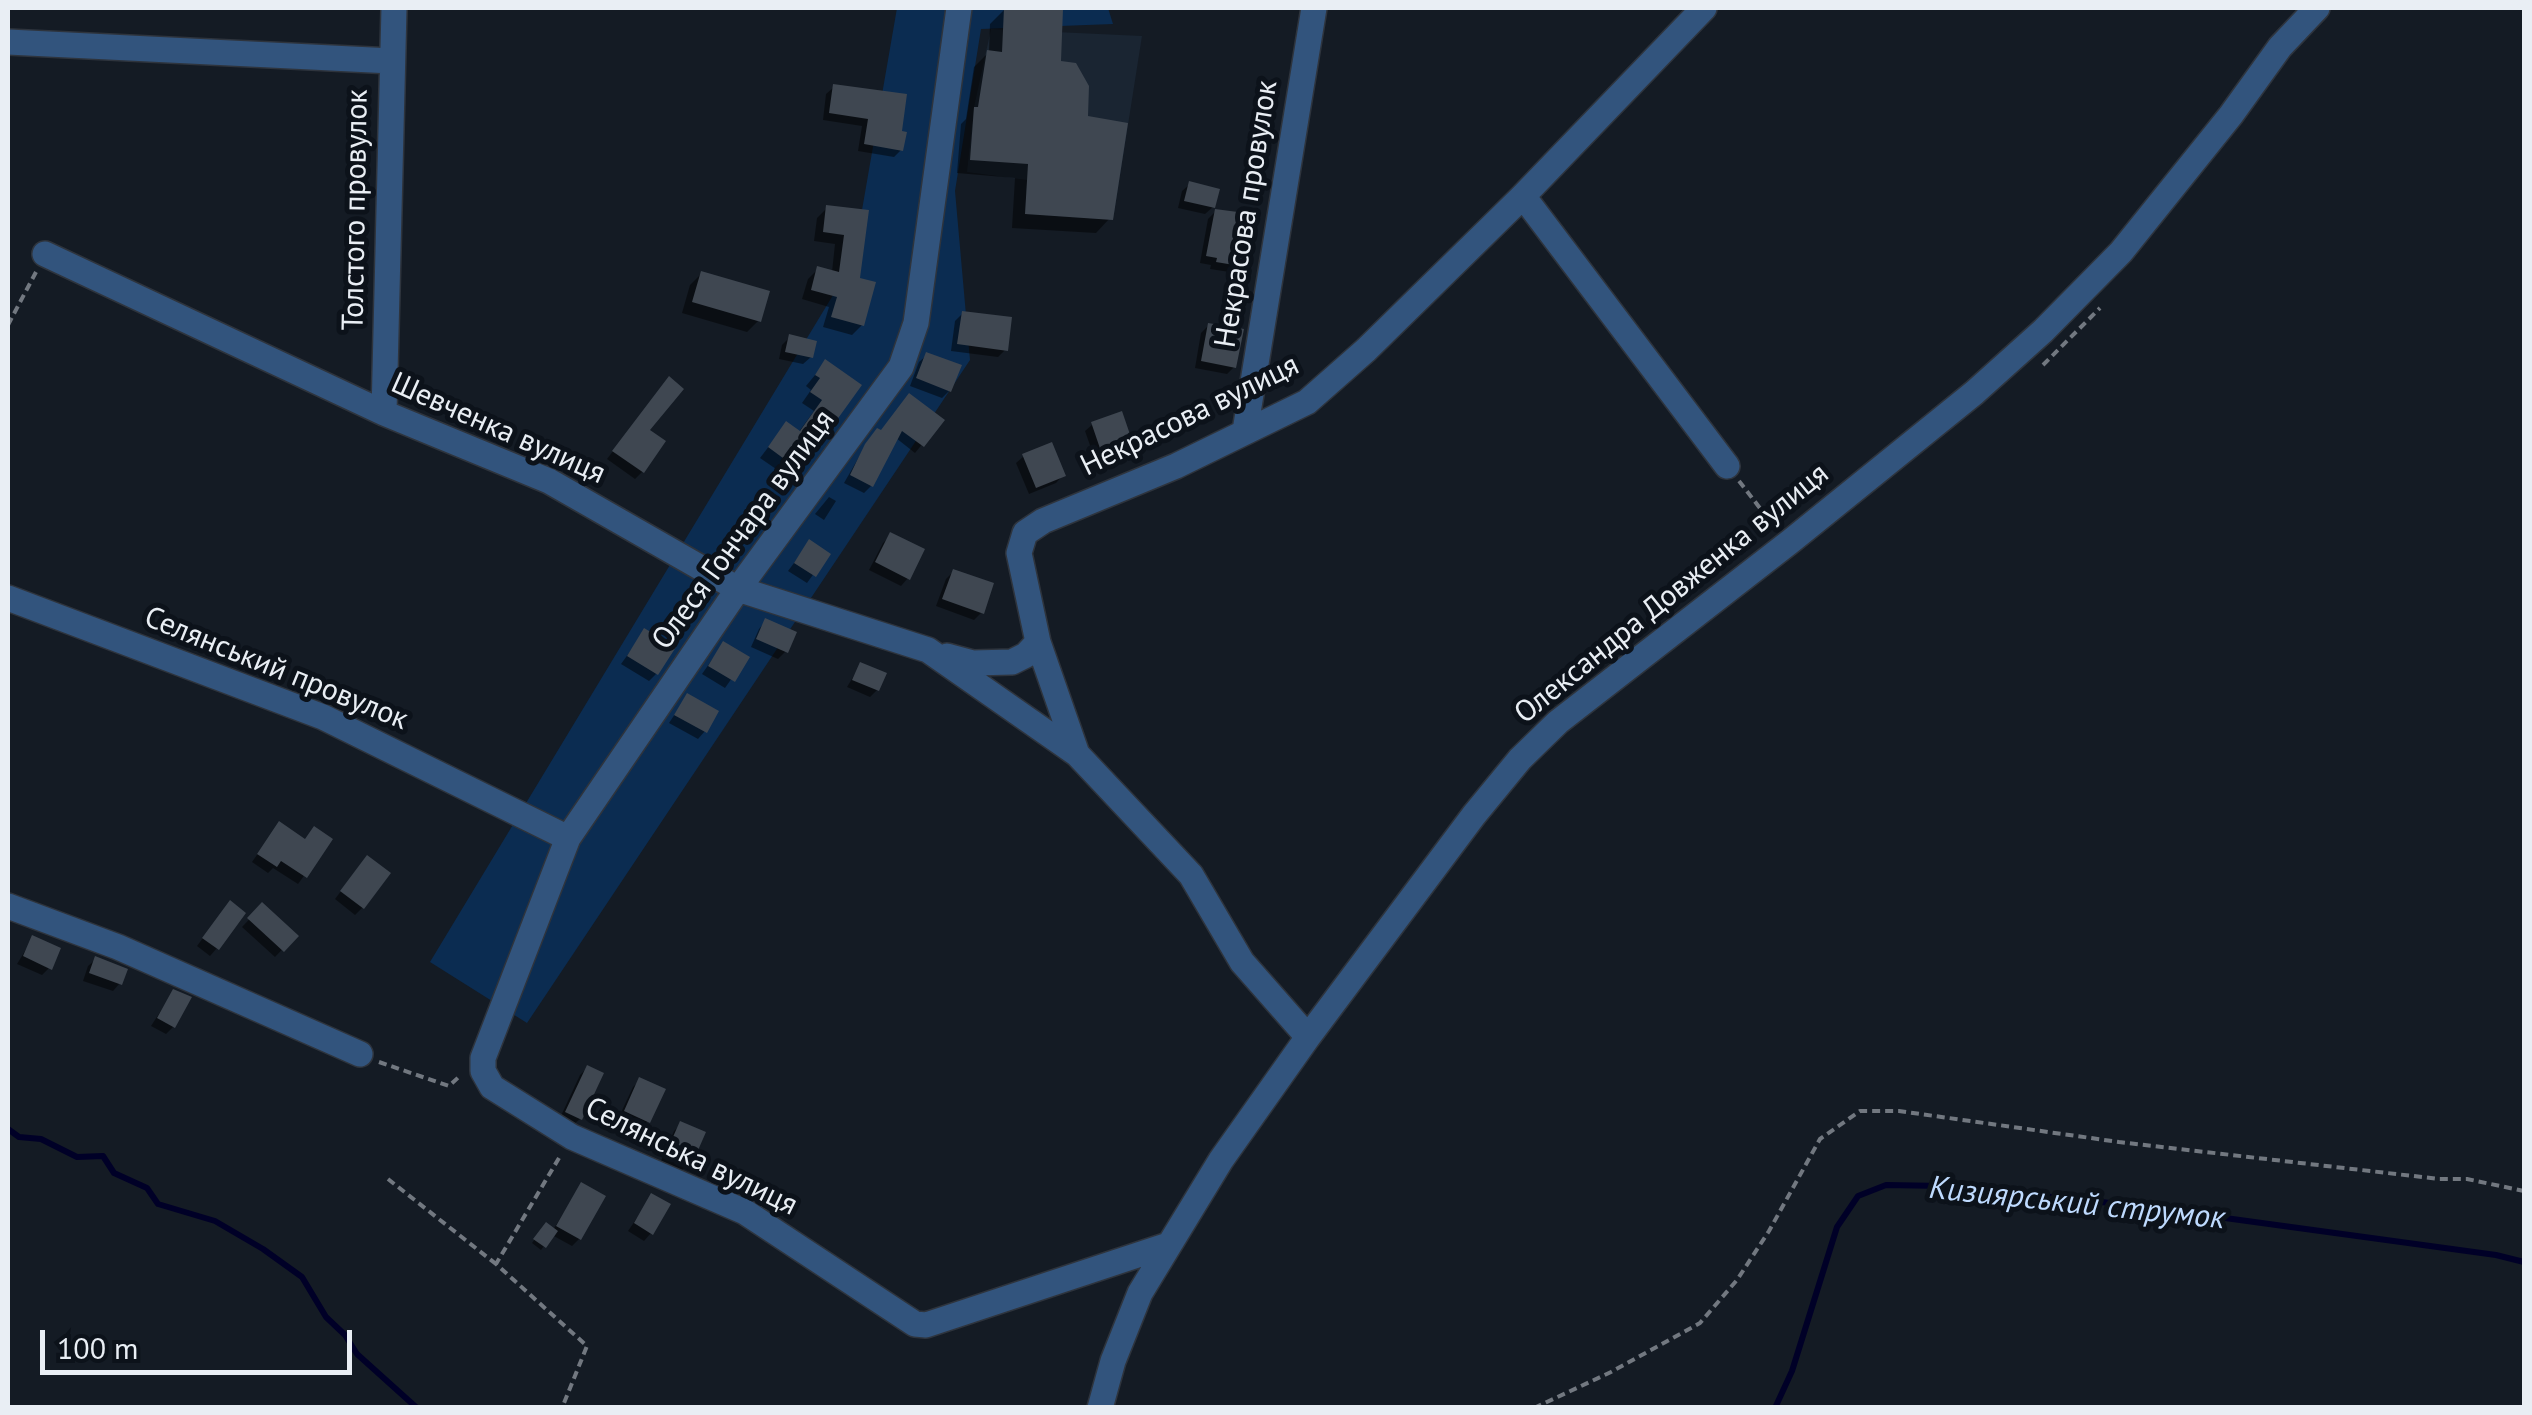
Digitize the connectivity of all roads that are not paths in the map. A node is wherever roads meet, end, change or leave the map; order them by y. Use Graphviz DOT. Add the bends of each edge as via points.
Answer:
graph roads {
  1 [pos="394,8"];
  2 [pos="959,8"];
  3 [pos="1314,8"];
  4 [pos="1704,8"];
  5 [pos="2317,8"];
  6 [pos="8,42"];
  7 [pos="392,61"];
  8 [pos="1523,196"];
  9 [pos="45,254"];
  10 [pos="384,413"];
  11 [pos="1244,431"];
  12 [pos="1727,466"];
  13 [pos="738,589"];
  14 [pos="8,598"];
  15 [pos="1038,642"];
  16 [pos="928,650"];
  17 [pos="1077,754"];
  18 [pos="568,838"];
  19 [pos="8,906"];
  20 [pos="1308,1037"];
  21 [pos="360,1054"];
  22 [pos="483,1058"];
  23 [pos="1168,1245"];
  24 [pos="1100,1408"];
  1 -- 7 [label="street, Толстого провулок"];
  2 -- 13 [label="street, Олеся Гончара вулиця" via="916,323 901,368"];
  3 -- 11 [label="street, Некрасова провулок"];
  4 -- 8 [label="street, Некрасова вулиця"];
  5 -- 20 [label="street, Олександра Довженка вулиця" via="2121,252 2043,331 1520,759"];
  6 -- 7 [label="street"];
  7 -- 10 [label="street, Толстого провулок"];
  8 -- 11 [label="street, Некрасова вулиця" via="1307,402"];
  8 -- 12 [label="street"];
  9 -- 10 [label="street, Шевченка вулиця"];
  10 -- 13 [label="street, Шевченка вулиця" via="549,481"];
  11 -- 15 [label="street, Некрасова вулиця" via="1025,533 1018,553"];
  13 -- 16 [label="street, Шевченка вулиця"];
  13 -- 18 [label="street, Олеся Гончара вулиця"];
  14 -- 18 [label="street, Селянський провулок" via="323,717"];
  15 -- 16 [label="street, Шевченка вулиця" via="1012,662 990,664"];
  15 -- 17 [label="street, Некрасова вулиця"];
  16 -- 17 [label="street, Шевченка вулиця"];
  17 -- 20 [label="street, Шевченка вулиця" via="1191,875 1242,962"];
  18 -- 22 [label="street, Олеся Гончара вулиця"];
  19 -- 21 [label="street" via="118,946"];
  20 -- 23 [label="street, Олександра Довженка вулиця"];
  22 -- 23 [label="street, Селянська вулиця" via="492,1087 572,1137 745,1212 914,1324"];
  23 -- 24 [label="street, Олександра Довженка вулиця" via="1140,1294"];
}
